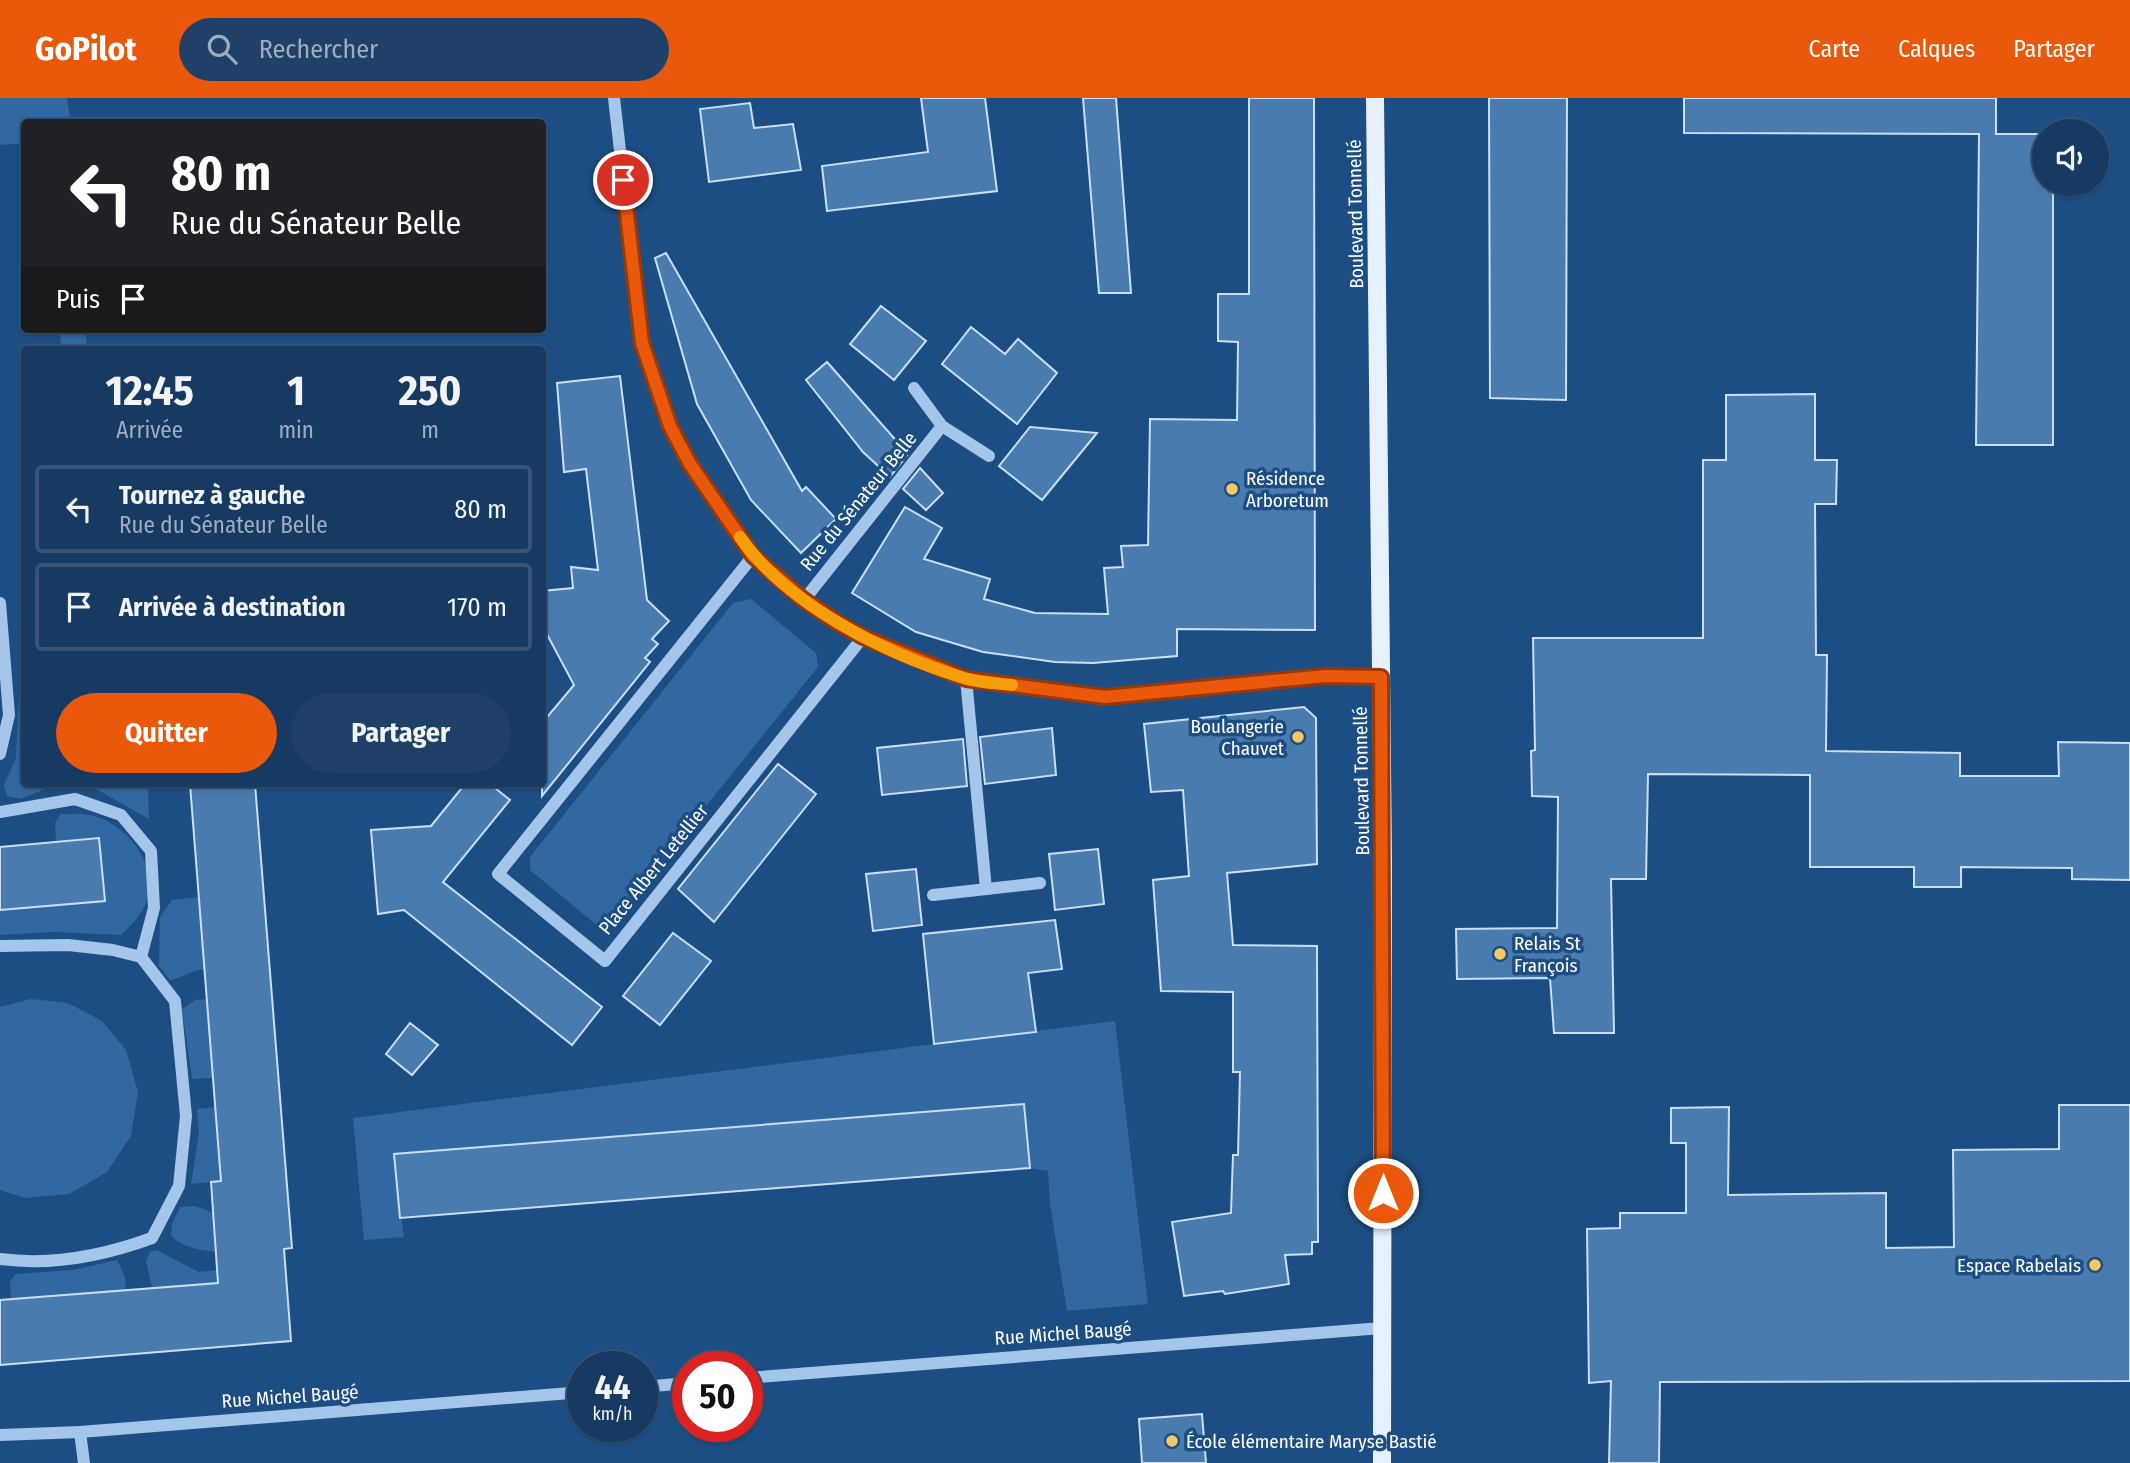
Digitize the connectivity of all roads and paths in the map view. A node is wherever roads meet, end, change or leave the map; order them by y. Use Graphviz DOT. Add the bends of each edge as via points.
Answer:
graph roads {
  1 [pos="614,98"];
  2 [pos="1376,98"];
  3 [pos="914,388"];
  4 [pos="942,426"];
  5 [pos="989,456"];
  6 [pos="753,556"];
  7 [pos="804,600"];
  8 [pos="0,603"];
  9 [pos="863,637"];
  10 [pos="1381,677"];
  11 [pos="966,679"];
  12 [pos="0,754"];
  13 [pos="0,812"];
  14 [pos="1040,883"];
  15 [pos="986,889"];
  16 [pos="933,895"];
  17 [pos="0,946"];
  18 [pos="141,957"];
  19 [pos="0,1259"];
  20 [pos="1382,1328"];
  21 [pos="763,1377"];
  22 [pos="567,1393"];
  23 [pos="80,1432"];
  24 [pos="0,1435"];
  25 [pos="83,1463"];
  26 [pos="1382,1463"];
  1 -- 6 [label="street, Rue du Sénateur Belle" via="642,343 675,436"];
  2 -- 10 [label="main road, Boulevard Tonnellé"];
  3 -- 4 [label="street, Rue du Sénateur Belle"];
  4 -- 5 [label="street, Rue du Sénateur Belle"];
  4 -- 7 [label="street, Rue du Sénateur Belle"];
  6 -- 7 [label="street, Rue du Sénateur Belle"];
  6 -- 9 [label="street, Place Albert Letellier" via="498,874 605,961"];
  7 -- 9 [label="street, Rue du Sénateur Belle"];
  8 -- 12 [label="street" via="9,715"];
  9 -- 11 [label="street, Rue du Sénateur Belle"];
  10 -- 11 [label="street, Rue du Sénateur Belle" via="1326,676 1105,697"];
  10 -- 20 [label="main road, Boulevard Tonnellé"];
  11 -- 15 [label="street"];
  13 -- 18 [label="street" via="75,799 121,815 151,851 154,908"];
  14 -- 15 [label="street"];
  15 -- 16 [label="street"];
  17 -- 18 [label="street" via="68,945"];
  18 -- 19 [label="street" via="175,1001 186,1116 179,1186 152,1238 111,1253 29,1263"];
  20 -- 21 [label="street, Rue Michel Baugé"];
  20 -- 26 [label="main road, Boulevard Tonnellé"];
  22 -- 23 [label="street, Rue Michel Baugé"];
  23 -- 24 [label="street, Rue Michel Baugé"];
  23 -- 25 [label="street"];
}
